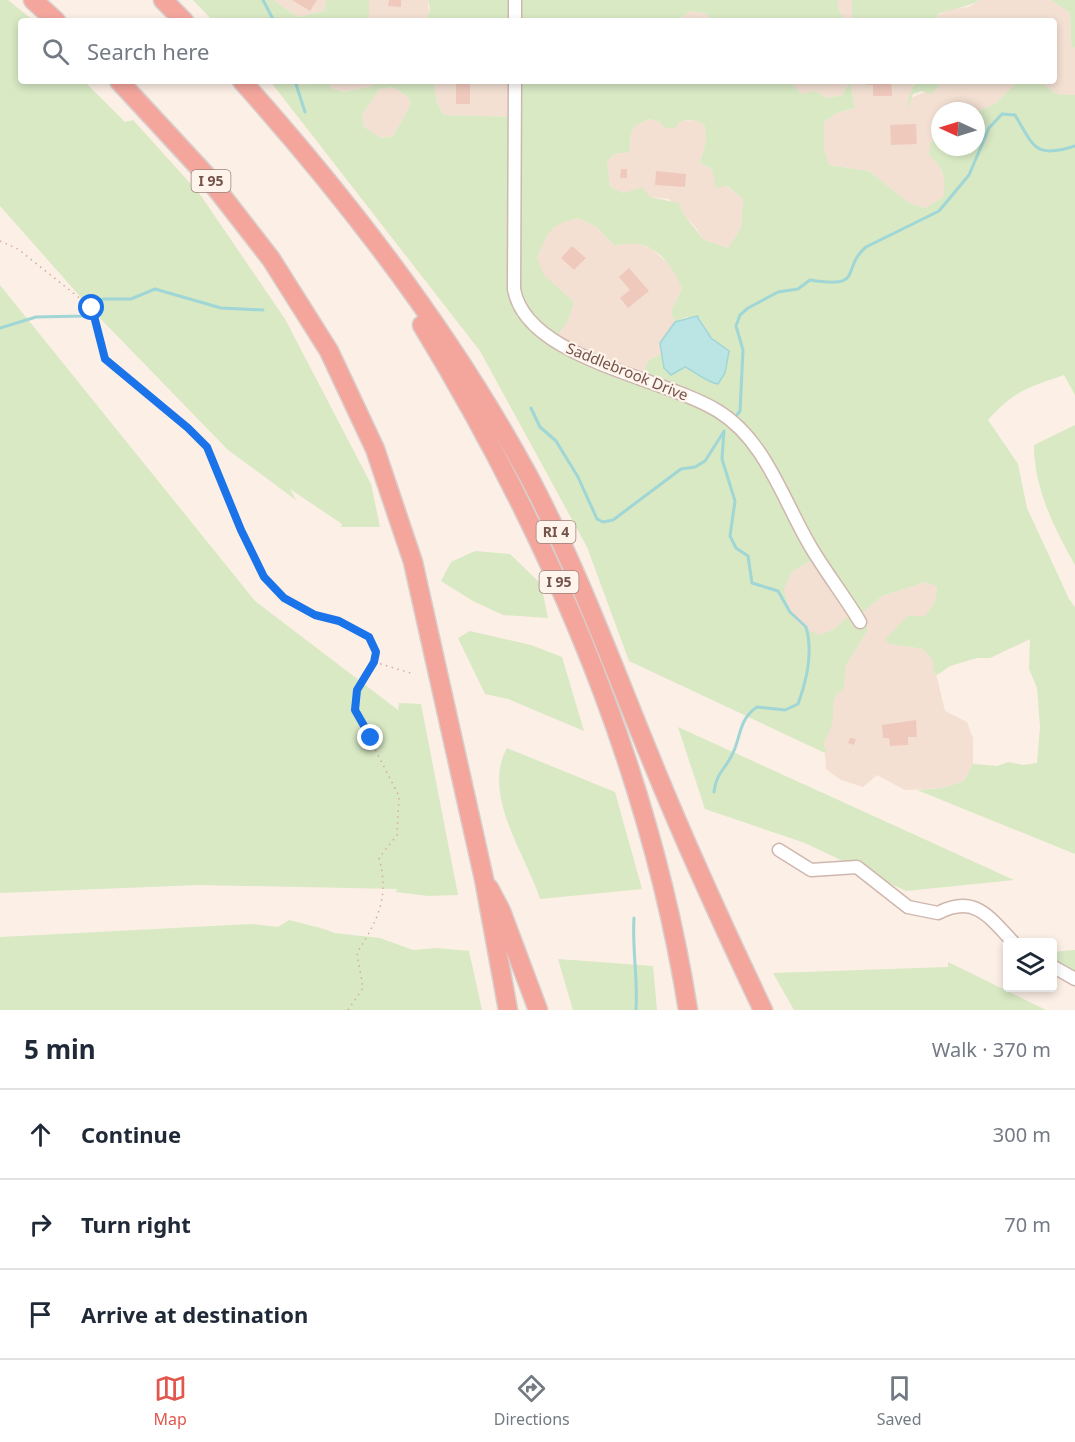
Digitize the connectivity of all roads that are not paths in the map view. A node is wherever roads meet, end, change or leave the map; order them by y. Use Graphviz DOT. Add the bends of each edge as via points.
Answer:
graph roads {
  1 [pos="33,0"];
  2 [pos="163,0"];
  3 [pos="515,0"];
  4 [pos="53,18"];
  5 [pos="181,18"];
  6 [pos="515,18"];
  7 [pos="122,84"];
  8 [pos="244,84"];
  9 [pos="515,84"];
  10 [pos="336,194"];
  11 [pos="860,622"];
  12 [pos="779,850"];
  13 [pos="484,879"];
  14 [pos="715,904"];
  15 [pos="1009,938"];
  16 [pos="1057,968"];
  17 [pos="1075,979"];
  18 [pos="508,1010"];
  19 [pos="538,1010"];
  20 [pos="688,1010"];
  21 [pos="763,1010"];
  22 [pos="776,1010"];
  1 -- 4 [label="highway"];
  2 -- 5 [label="highway"];
  3 -- 6 [label="street"];
  7 -- 13 [label="highway, I 95" via="205,174 272,259 329,351 361,416 413,562"];
  8 -- 10 [label="highway, I 95"];
  9 -- 11 [label="street, Saddlebrook Drive" via="514,289 527,321 579,355 676,390 735,422 758,451 812,550"];
  10 -- 14 [label="highway, RI 4" via="428,313 530,479 577,578"];
  10 -- 20 [label="highway, I 95" via="418,318 474,414 529,518 575,619 639,800 665,897"];
  12 -- 15 [label="street" via="811,870 857,867 908,907 938,914 954,905 982,909"];
  13 -- 18 [label="highway, I 95"];
  13 -- 19 [label="highway" via="501,911"];
  14 -- 21 [label="highway, RI 4"];
  14 -- 22 [label="highway"];
  16 -- 17 [label="street"];
}
